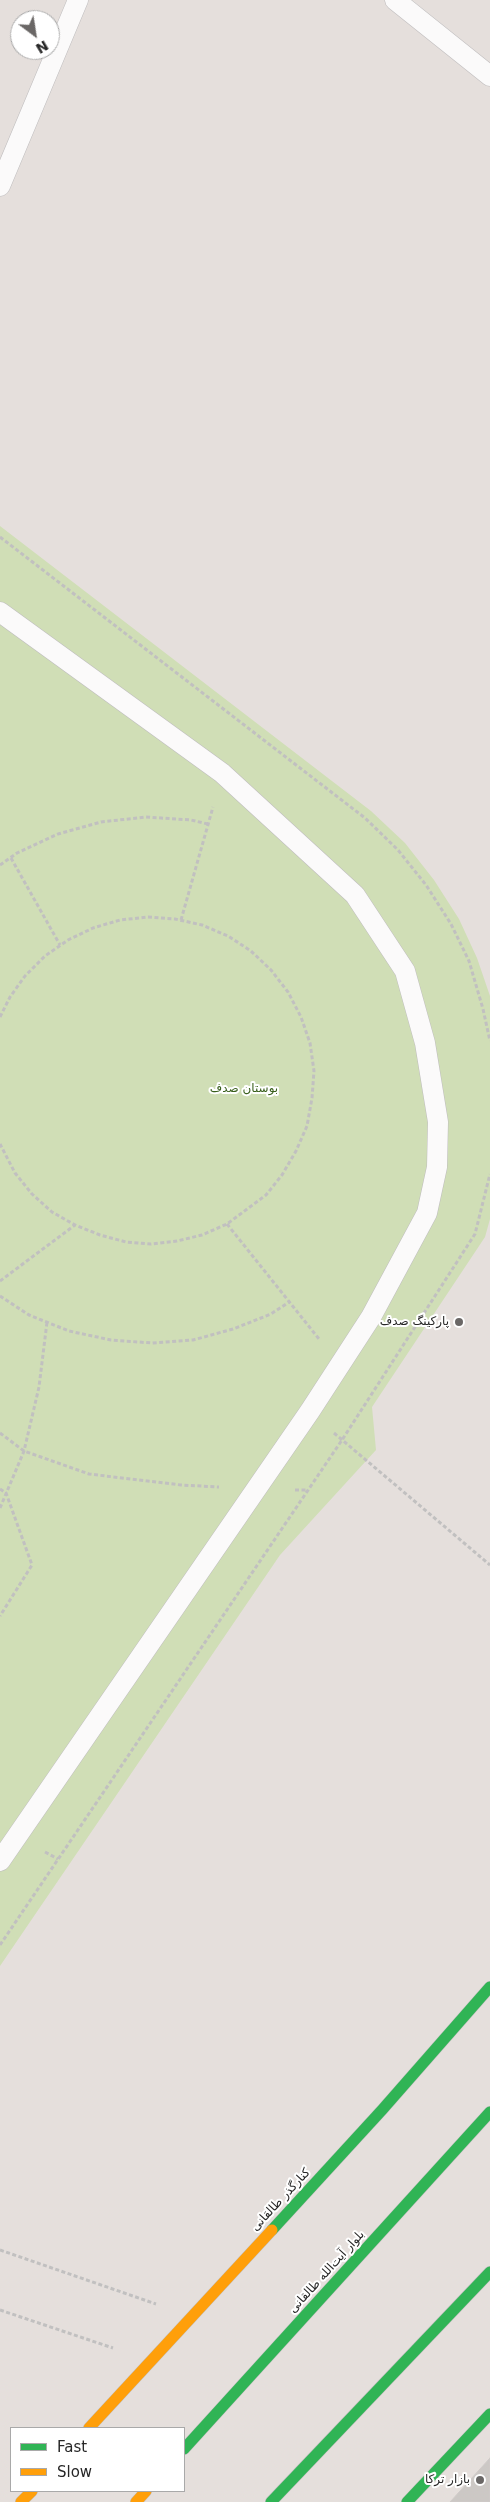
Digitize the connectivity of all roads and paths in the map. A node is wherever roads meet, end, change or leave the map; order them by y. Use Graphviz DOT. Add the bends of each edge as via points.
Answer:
graph roads {
  1 [pos="78,0"];
  2 [pos="395,0"];
  3 [pos="490,76"];
  4 [pos="0,186"];
  5 [pos="0,537"];
  6 [pos="0,612"];
  7 [pos="222,773"];
  8 [pos="208,824"];
  9 [pos="11,858"];
  10 [pos="0,865"];
  11 [pos="181,920"];
  12 [pos="60,945"];
  13 [pos="0,1017"];
  14 [pos="490,1041"];
  15 [pos="0,1144"];
  16 [pos="490,1174"];
  17 [pos="227,1224"];
  18 [pos="75,1225"];
  19 [pos="0,1281"];
  20 [pos="0,1296"];
  21 [pos="289,1302"];
  22 [pos="47,1322"];
  23 [pos="339,1365"];
  24 [pos="368,1400"];
  25 [pos="310,1411"];
  26 [pos="0,1433"];
  27 [pos="342,1440"];
  28 [pos="24,1451"];
  29 [pos="256,1488"];
  30 [pos="0,1489"];
  31 [pos="308,1490"];
  32 [pos="6,1493"];
  33 [pos="0,1508"];
  34 [pos="490,1565"];
  35 [pos="0,1616"];
  36 [pos="0,1861"];
  37 [pos="0,1945"];
  38 [pos="490,1987"];
  39 [pos="490,2112"];
  40 [pos="0,2250"];
  41 [pos="490,2272"];
  42 [pos="162,2306"];
  43 [pos="0,2310"];
  44 [pos="119,2350"];
  45 [pos="490,2414"];
  46 [pos="90,2427"];
  47 [pos="185,2448"];
  48 [pos="31,2492"];
  49 [pos="145,2492"];
  50 [pos="22,2502"];
  51 [pos="136,2502"];
  52 [pos="271,2502"];
  53 [pos="407,2502"];
  1 -- 4 [label="lane"];
  2 -- 3 [label="lane"];
  5 -- 14 [label="path" via="365,818 398,850 451,924 468,962"];
  6 -- 7 [label="lane"];
  7 -- 8 [label="path"];
  7 -- 23 [label="lane" via="355,895 405,971 425,1043 438,1122 437,1167 427,1212 371,1317"];
  8 -- 9 [label="path" via="146,817 101,822 58,834"];
  8 -- 11 [label="path"];
  9 -- 10 [label="path"];
  9 -- 12 [label="path"];
  11 -- 12 [label="path" via="148,917 120,920 93,928"];
  11 -- 17 [label="path" via="228,936 252,951 288,992 310,1043 314,1071 312,1098 307,1126 296,1151 266,1195"];
  12 -- 13 [label="path" via="26,976"];
  15 -- 18 [label="path" via="32,1194 52,1212"];
  16 -- 24 [label="path" via="475,1234"];
  17 -- 18 [label="path" via="202,1235 151,1244 100,1236"];
  17 -- 21 [label="path"];
  18 -- 19 [label="path"];
  20 -- 22 [label="path"];
  21 -- 22 [label="path" via="271,1314 193,1340 152,1343 111,1340 69,1331"];
  21 -- 23 [label="path"];
  22 -- 28 [label="path" via="39,1387"];
  23 -- 24 [label="path"];
  23 -- 25 [label="lane"];
  24 -- 27 [label="path"];
  25 -- 27 [label="path"];
  25 -- 29 [label="lane"];
  26 -- 28 [label="path"];
  27 -- 31 [label="path"];
  27 -- 34 [label="path"];
  28 -- 29 [label="path" via="89,1474 181,1485"];
  28 -- 32 [label="path"];
  29 -- 31 [label="path"];
  29 -- 36 [label="lane"];
  30 -- 32 [label="path"];
  31 -- 37 [label="path"];
  32 -- 33 [label="path"];
  32 -- 35 [label="path" via="32,1565"];
  38 -- 46 [label="main road, کنارگذر طالقانی" via="382,2110"];
  39 -- 47 [label="main road, بلوار آیت‌الله طالقانی"];
  40 -- 42 [label="path"];
  41 -- 52 [label="main road"];
  43 -- 44 [label="path"];
  45 -- 53 [label="main road"];
  48 -- 50 [label="main road"];
  49 -- 51 [label="main road"];
}
